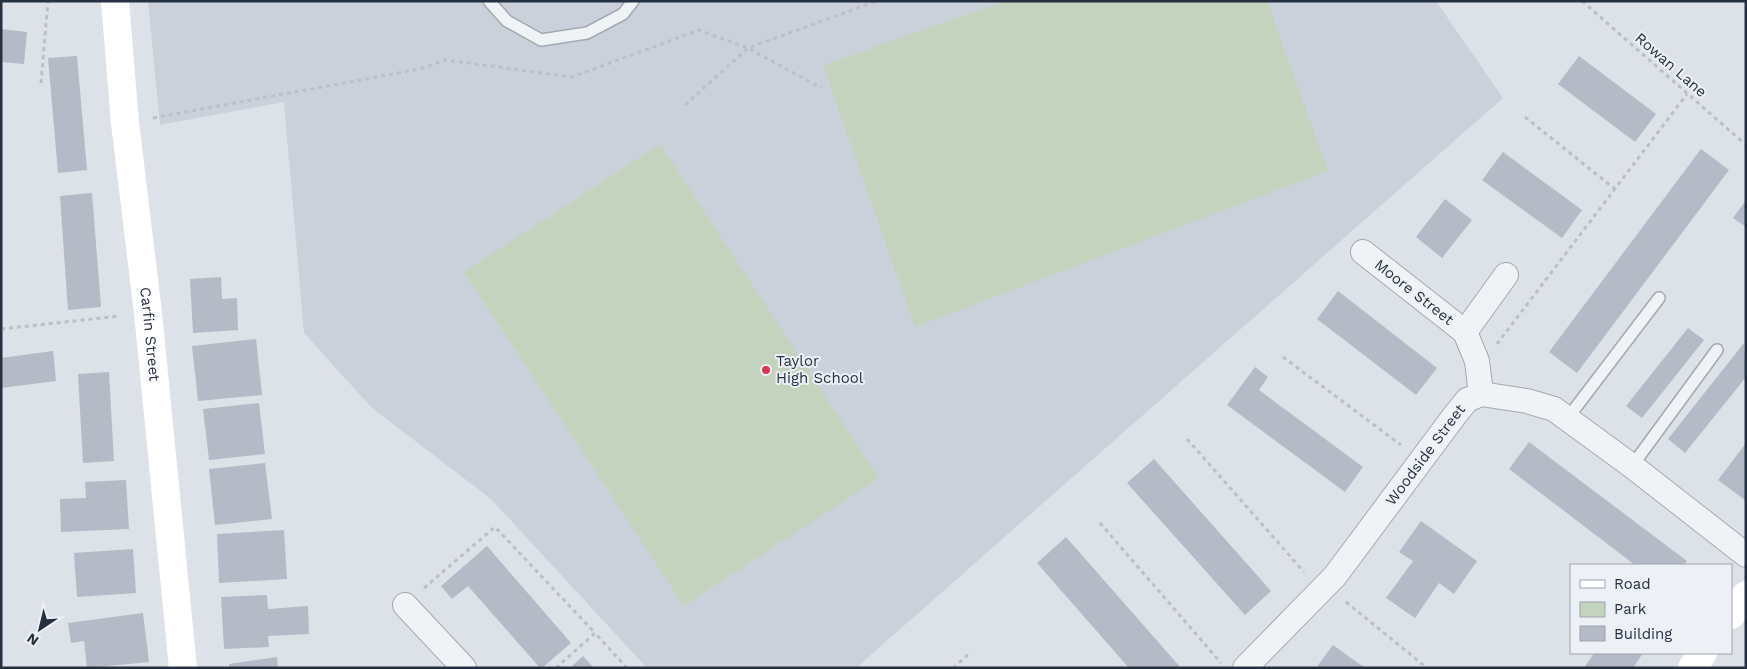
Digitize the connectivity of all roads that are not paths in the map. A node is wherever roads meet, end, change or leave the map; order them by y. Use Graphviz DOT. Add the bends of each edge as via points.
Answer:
graph roads {
  1 [pos="114,1"];
  2 [pos="489,1"];
  3 [pos="633,1"];
  4 [pos="1363,252"];
  5 [pos="1506,275"];
  6 [pos="1659,298"];
  7 [pos="1465,332"];
  8 [pos="1717,350"];
  9 [pos="1481,394"];
  10 [pos="1567,419"];
  11 [pos="1632,466"];
  12 [pos="1746,556"];
  13 [pos="1746,595"];
  14 [pos="404,605"];
  15 [pos="1732,614"];
  16 [pos="1702,654"];
  17 [pos="183,668"];
  18 [pos="464,668"];
  19 [pos="1245,668"];
  20 [pos="1692,668"];
  1 -- 17 [label="main road, Carfin Street"];
  2 -- 3 [label="lane" via="508,21 541,40 587,33 623,14"];
  4 -- 7 [label="street, Moore Street"];
  5 -- 7 [label="street, Moore Street"];
  6 -- 10 [label="lane"];
  7 -- 9 [label="street, Moore Street" via="1478,361"];
  8 -- 11 [label="lane"];
  9 -- 10 [label="street, Woodside Street" via="1545,407"];
  9 -- 19 [label="street, Woodside Street" via="1467,400 1336,576"];
  10 -- 11 [label="street, Woodside Street"];
  11 -- 12 [label="street, Woodside Street"];
  13 -- 15 [label="main road"];
  14 -- 18 [label="street"];
  16 -- 20 [label="main road"];
}
